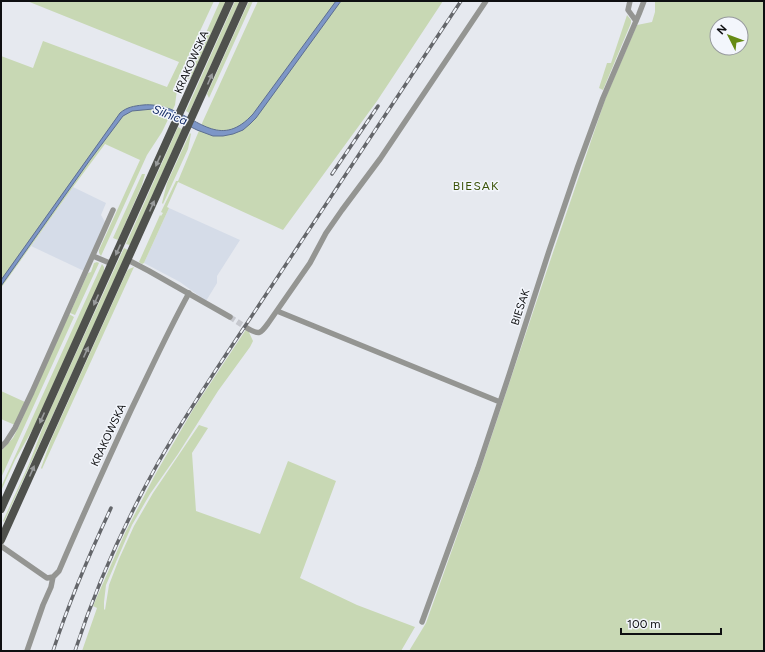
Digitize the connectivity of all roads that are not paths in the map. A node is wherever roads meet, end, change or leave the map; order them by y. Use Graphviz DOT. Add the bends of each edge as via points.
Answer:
graph roads {
  1 [pos="230,1"];
  2 [pos="244,1"];
  3 [pos="486,1"];
  4 [pos="630,1"];
  5 [pos="644,1"];
  6 [pos="636,21"];
  7 [pos="113,210"];
  8 [pos="93,256"];
  9 [pos="128,260"];
  10 [pos="112,264"];
  11 [pos="188,293"];
  12 [pos="277,311"];
  13 [pos="230,317"];
  14 [pos="247,328"];
  15 [pos="500,402"];
  16 [pos="1,447"];
  17 [pos="1,509"];
  18 [pos="1,540"];
  19 [pos="1,546"];
  20 [pos="53,577"];
  21 [pos="422,622"];
  22 [pos="27,651"];
  1 -- 10 [label="main road, KRAKOWSKA, one-way"];
  9 -- 2 [label="main road, one-way"];
  3 -- 12 [label="street" via="326,233 310,263"];
  4 -- 6 [label="street" via="628,10"];
  5 -- 6 [label="street, BIESAK"];
  6 -- 15 [label="street, BIESAK" via="580,159"];
  7 -- 8 [label="street"];
  8 -- 10 [label="street"];
  8 -- 16 [label="street" via="15,428"];
  9 -- 11 [label="street"];
  18 -- 9 [label="main road, one-way"];
  10 -- 17 [label="main road, KRAKOWSKA, one-way"];
  11 -- 13 [label="street"];
  11 -- 20 [label="street, KRAKOWSKA" via="93,492 59,571"];
  12 -- 14 [label="street" via="261,332 257,333"];
  12 -- 15 [label="street"];
  15 -- 21 [label="street, BIESAK"];
  19 -- 20 [label="street" via="47,578"];
  20 -- 22 [label="street, KRAKOWSKA"];
}
